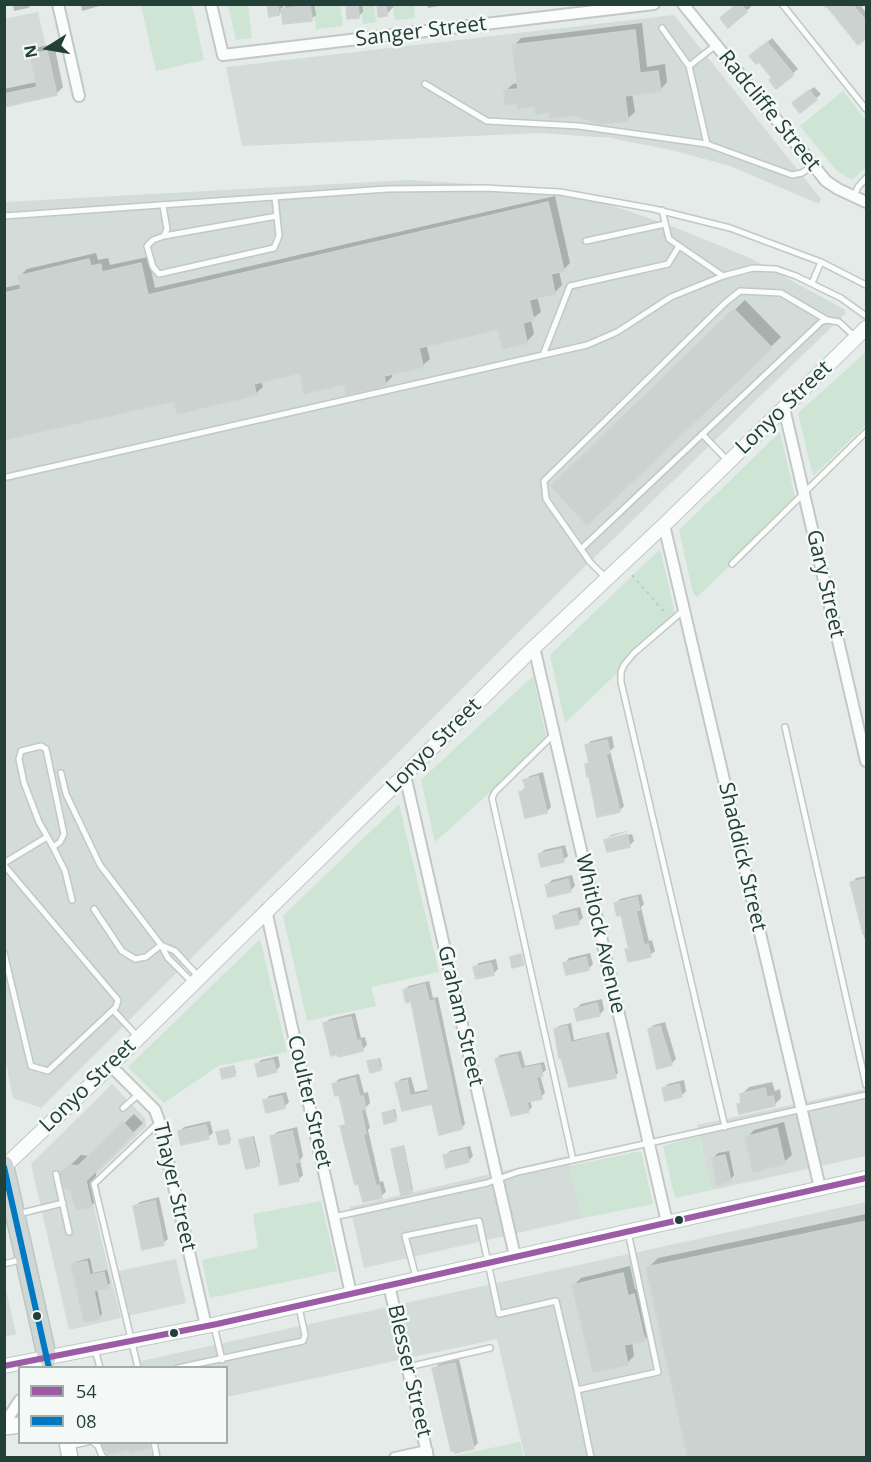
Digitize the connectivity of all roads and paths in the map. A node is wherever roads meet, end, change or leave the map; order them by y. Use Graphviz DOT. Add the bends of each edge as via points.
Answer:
graph roads {
  1 [pos="58,4"];
  2 [pos="211,4"];
  3 [pos="654,4"];
  4 [pos="683,4"];
  5 [pos="782,4"];
  6 [pos="662,28"];
  7 [pos="716,45"];
  8 [pos="689,66"];
  9 [pos="425,84"];
  10 [pos="79,96"];
  11 [pos="867,109"];
  12 [pos="707,144"];
  13 [pos="813,165"];
  14 [pos="867,178"];
  15 [pos="854,196"];
  16 [pos="275,198"];
  17 [pos="867,202"];
  18 [pos="163,206"];
  19 [pos="662,210"];
  20 [pos="4,216"];
  21 [pos="277,216"];
  22 [pos="665,224"];
  23 [pos="164,236"];
  24 [pos="586,241"];
  25 [pos="679,246"];
  26 [pos="821,262"];
  27 [pos="723,276"];
  28 [pos="812,283"];
  29 [pos="867,285"];
  30 [pos="867,316"];
  31 [pos="827,320"];
  32 [pos="861,333"];
  33 [pos="543,355"];
  34 [pos="784,408"];
  35 [pos="866,433"];
  36 [pos="702,434"];
  37 [pos="867,442"];
  38 [pos="729,462"];
  39 [pos="7,477"];
  40 [pos="804,494"];
  41 [pos="664,525"];
  42 [pos="581,549"];
  43 [pos="732,564"];
  44 [pos="632,576"];
  45 [pos="606,579"];
  46 [pos="684,610"];
  47 [pos="672,620"];
  48 [pos="534,647"];
  49 [pos="785,727"];
  50 [pos="554,734"];
  51 [pos="867,761"];
  52 [pos="60,773"];
  53 [pos="405,775"];
  54 [pos="47,837"];
  55 [pos="52,847"];
  56 [pos="4,864"];
  57 [pos="72,900"];
  58 [pos="94,909"];
  59 [pos="266,910"];
  60 [pos="161,945"];
  61 [pos="4,953"];
  62 [pos="196,980"];
  63 [pos="113,1010"];
  64 [pos="138,1037"];
  65 [pos="110,1065"];
  66 [pos="867,1085"];
  67 [pos="139,1094"];
  68 [pos="867,1095"];
  69 [pos="123,1108"];
  70 [pos="802,1110"];
  71 [pos="159,1121"];
  72 [pos="725,1127"];
  73 [pos="649,1143"];
  74 [pos="573,1160"];
  75 [pos="5,1166"];
  76 [pos="56,1174"];
  77 [pos="867,1178"];
  78 [pos="497,1179"];
  79 [pos="820,1188"];
  80 [pos="7,1191"];
  81 [pos="63,1203"];
  82 [pos="15,1215"];
  83 [pos="334,1217"];
  84 [pos="667,1222"];
  85 [pos="627,1230"];
  86 [pos="69,1232"];
  87 [pos="515,1256"];
  88 [pos="25,1259"];
  89 [pos="488,1263"];
  90 [pos="4,1264"];
  91 [pos="416,1279"];
  92 [pos="389,1285"];
  93 [pos="351,1294"];
  94 [pos="298,1305"];
  95 [pos="210,1325"];
  96 [pos="132,1340"];
  97 [pos="95,1348"];
  98 [pos="490,1348"];
  99 [pos="222,1360"];
  100 [pos="45,1364"];
  101 [pos="4,1366"];
  102 [pos="100,1366"];
  103 [pos="138,1366"];
  104 [pos="194,1366"];
  105 [pos="408,1367"];
  106 [pos="578,1390"];
  107 [pos="18,1403"];
  108 [pos="4,1426"];
  109 [pos="84,1444"];
  110 [pos="96,1444"];
  111 [pos="68,1449"];
  112 [pos="428,1454"];
  113 [pos="105,1458"];
  114 [pos="395,1458"];
  115 [pos="591,1458"];
  1 -- 10 [label="street"];
  2 -- 3 [label="street, Sanger Street" via="223,55"];
  4 -- 7 [label="street, Radcliffe Street"];
  5 -- 11 [label="lane"];
  6 -- 8 [label="lane"];
  7 -- 8 [label="lane"];
  7 -- 13 [label="street, Radcliffe Street"];
  8 -- 12 [label="lane"];
  9 -- 12 [label="lane" via="487,121 579,126"];
  12 -- 13 [label="lane" via="792,175"];
  13 -- 15 [label="street, Radcliffe Street" via="832,186"];
  14 -- 15 [label="lane"];
  15 -- 17 [label="street, Radcliffe Street"];
  16 -- 18 [label="lane"];
  16 -- 19 [label="lane" via="387,189 484,188 560,192"];
  16 -- 21 [label="lane"];
  18 -- 20 [label="lane"];
  18 -- 23 [label="lane" via="167,229"];
  19 -- 22 [label="lane"];
  19 -- 26 [label="lane" via="730,228"];
  21 -- 23 [label="lane"];
  21 -- 23 [label="lane" via="279,237 274,248 159,274 147,246"];
  22 -- 24 [label="lane"];
  22 -- 25 [label="lane" via="669,239"];
  25 -- 27 [label="lane"];
  25 -- 33 [label="lane" via="668,264 570,286"];
  26 -- 28 [label="lane"];
  26 -- 29 [label="lane"];
  27 -- 28 [label="lane" via="765,267"];
  27 -- 33 [label="lane" via="671,297 608,337"];
  28 -- 30 [label="lane"];
  31 -- 32 [label="lane"];
  31 -- 36 [label="lane"];
  31 -- 42 [label="lane" via="781,293 740,291 725,303 544,481 546,499"];
  32 -- 34 [label="street, Lonyo Street"];
  33 -- 39 [label="lane"];
  34 -- 38 [label="street, Lonyo Street"];
  34 -- 40 [label="street, Gary Street"];
  35 -- 37 [label="lane"];
  35 -- 40 [label="lane"];
  36 -- 38 [label="lane"];
  36 -- 42 [label="lane"];
  38 -- 41 [label="street, Lonyo Street"];
  40 -- 43 [label="lane"];
  40 -- 51 [label="street, Gary Street"];
  41 -- 45 [label="street, Lonyo Street"];
  41 -- 46 [label="street, Shaddick Street"];
  42 -- 45 [label="lane"];
  44 -- 47 [label="path"];
  45 -- 48 [label="street, Lonyo Street"];
  46 -- 47 [label="lane"];
  46 -- 70 [label="street, Shaddick Street"];
  47 -- 72 [label="lane" via="624,665 621,682"];
  48 -- 50 [label="street, Whitlock Avenue"];
  48 -- 53 [label="street, Lonyo Street"];
  49 -- 66 [label="lane"];
  50 -- 73 [label="street, Whitlock Avenue"];
  50 -- 74 [label="lane" via="492,798"];
  52 -- 60 [label="lane" via="100,865"];
  53 -- 59 [label="street, Lonyo Street"];
  53 -- 78 [label="street, Graham Street"];
  54 -- 55 [label="lane"];
  54 -- 55 [label="lane" via="24,783 19,759 21,751 41,746 46,749 64,834"];
  54 -- 56 [label="lane"];
  55 -- 57 [label="lane" via="65,871"];
  56 -- 63 [label="lane" via="118,1000"];
  58 -- 60 [label="lane" via="122,951 135,959 146,957"];
  59 -- 62 [label="street, Lonyo Street"];
  59 -- 83 [label="street, Coulter Street"];
  60 -- 62 [label="lane" via="168,958"];
  60 -- 62 [label="lane" via="175,951"];
  61 -- 63 [label="lane" via="30,1066 48,1071"];
  62 -- 64 [label="street, Lonyo Street"];
  63 -- 64 [label="lane"];
  64 -- 65 [label="street, Lonyo Street"];
  65 -- 67 [label="street, Thayer Street"];
  65 -- 75 [label="street, Lonyo Street"];
  67 -- 69 [label="lane"];
  67 -- 71 [label="street, Thayer Street" via="155,1110"];
  68 -- 70 [label="lane"];
  70 -- 72 [label="lane"];
  70 -- 79 [label="street, Shaddick Street"];
  71 -- 95 [label="street, Thayer Street"];
  71 -- 96 [label="lane" via="94,1184"];
  72 -- 73 [label="lane"];
  73 -- 74 [label="lane"];
  73 -- 84 [label="street, Whitlock Avenue"];
  74 -- 78 [label="lane"];
  75 -- 80 [label="main road"];
  76 -- 81 [label="lane"];
  77 -- 79 [label="street"];
  78 -- 83 [label="lane"];
  78 -- 87 [label="street, Graham Street"];
  79 -- 84 [label="street"];
  80 -- 82 [label="main road"];
  81 -- 82 [label="lane"];
  81 -- 86 [label="lane"];
  82 -- 88 [label="main road"];
  83 -- 93 [label="street, Coulter Street"];
  84 -- 85 [label="street"];
  85 -- 87 [label="street"];
  85 -- 106 [label="lane" via="658,1372"];
  87 -- 89 [label="street"];
  88 -- 90 [label="lane"];
  88 -- 100 [label="main road"];
  89 -- 91 [label="street"];
  89 -- 91 [label="lane" via="479,1221 405,1236"];
  89 -- 106 [label="lane" via="499,1314 556,1301"];
  91 -- 92 [label="street"];
  92 -- 93 [label="street"];
  92 -- 105 [label="street, Blesser Street"];
  93 -- 94 [label="street"];
  94 -- 95 [label="street"];
  94 -- 99 [label="lane" via="303,1341"];
  95 -- 96 [label="street"];
  95 -- 99 [label="lane"];
  96 -- 97 [label="street"];
  96 -- 103 [label="lane"];
  97 -- 100 [label="street"];
  97 -- 102 [label="lane"];
  98 -- 105 [label="lane"];
  99 -- 104 [label="lane"];
  100 -- 101 [label="street"];
  105 -- 112 [label="street, Blesser Street"];
  106 -- 115 [label="lane"];
  107 -- 108 [label="street"];
  109 -- 111 [label="lane"];
  110 -- 113 [label="lane"];
  112 -- 114 [label="street"];
}
